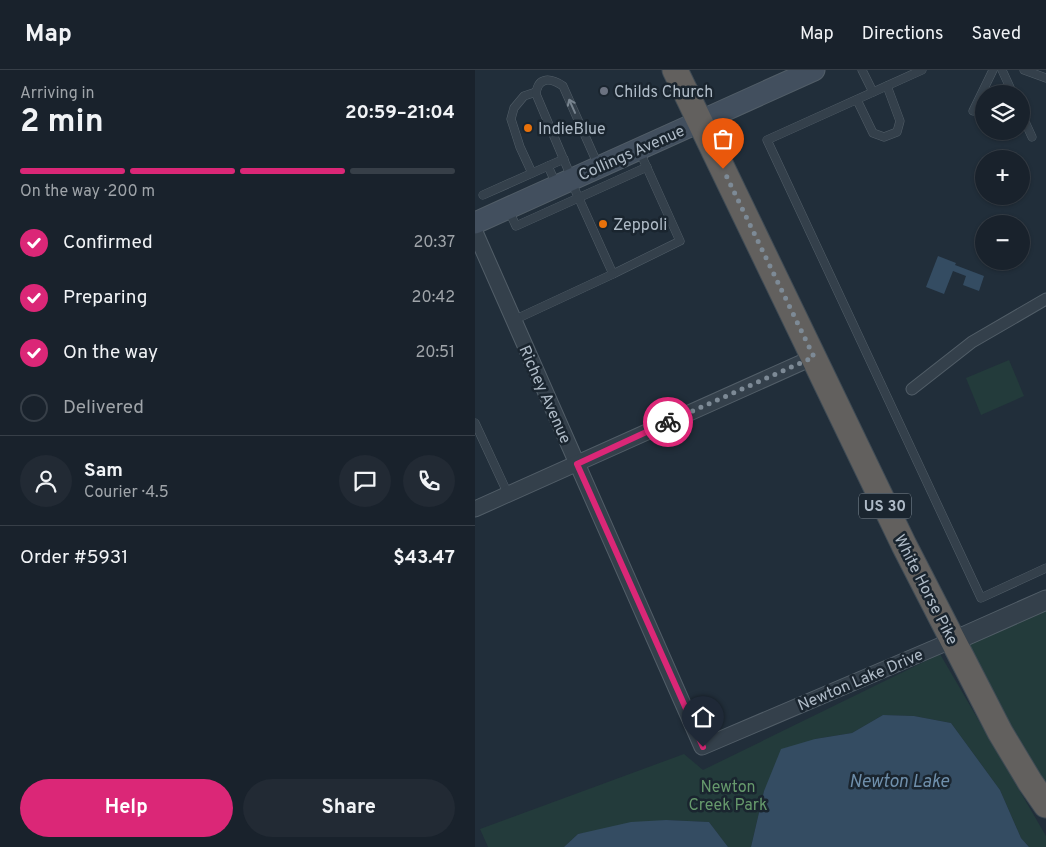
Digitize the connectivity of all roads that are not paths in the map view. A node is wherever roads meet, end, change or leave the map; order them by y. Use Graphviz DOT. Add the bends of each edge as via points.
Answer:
graph roads {
  1 [pos="675,70"];
  2 [pos="862,70"];
  3 [pos="922,70"];
  4 [pos="993,70"];
  5 [pos="1002,70"];
  6 [pos="1024,70"];
  7 [pos="800,73"];
  8 [pos="1046,78"];
  9 [pos="1009,85"];
  10 [pos="887,86"];
  11 [pos="536,92"];
  12 [pos="873,92"];
  13 [pos="857,100"];
  14 [pos="973,111"];
  15 [pos="700,121"];
  16 [pos="1030,133"];
  17 [pos="1032,137"];
  18 [pos="643,158"];
  19 [pos="564,159"];
  20 [pos="547,166"];
  21 [pos="599,167"];
  22 [pos="532,173"];
  23 [pos="569,186"];
  24 [pos="483,195"];
  25 [pos="475,223"];
  26 [pos="475,232"];
  27 [pos="613,274"];
  28 [pos="1046,300"];
  29 [pos="514,320"];
  30 [pos="814,357"];
  31 [pos="912,389"];
  32 [pos="475,423"];
  33 [pos="577,464"];
  34 [pos="508,494"];
  35 [pos="475,509"];
  36 [pos="1046,568"];
  37 [pos="1046,600"];
  38 [pos="953,640"];
  39 [pos="703,747"];
  40 [pos="1046,805"];
  1 -- 15 [label="highway, White Horse Pike / US 30"];
  2 -- 12 [label="lane"];
  3 -- 10 [label="lane"];
  4 -- 14 [label="lane"];
  5 -- 9 [label="lane"];
  6 -- 8 [label="lane"];
  7 -- 15 [label="main road, Collings Avenue"];
  10 -- 12 [label="lane"];
  10 -- 13 [label="lane" via="900,121 897,132 884,137 873,134"];
  11 -- 19 [label="lane"];
  21 -- 11 [label="lane, one-way" via="563,86 546,80 541,82"];
  11 -- 22 [label="lane" via="524,96 514,108 511,119"];
  12 -- 13 [label="lane"];
  13 -- 36 [label="lane" via="767,140 981,598"];
  15 -- 18 [label="main road, Collings Avenue"];
  15 -- 30 [label="highway, White Horse Pike / US 30"];
  16 -- 17 [label="lane"];
  18 -- 21 [label="main road, Collings Avenue"];
  18 -- 23 [label="lane"];
  18 -- 27 [label="lane" via="680,241"];
  19 -- 20 [label="lane"];
  19 -- 23 [label="lane"];
  20 -- 22 [label="lane"];
  20 -- 23 [label="lane"];
  21 -- 23 [label="main road, Collings Avenue"];
  22 -- 24 [label="lane"];
  23 -- 25 [label="main road, Collings Avenue"];
  23 -- 27 [label="lane"];
  26 -- 29 [label="street, Richey Avenue"];
  27 -- 29 [label="lane"];
  28 -- 31 [label="street" via="973,342"];
  29 -- 33 [label="street, Richey Avenue"];
  30 -- 33 [label="street"];
  30 -- 38 [label="highway, White Horse Pike / US 30"];
  32 -- 34 [label="lane"];
  33 -- 34 [label="street"];
  33 -- 39 [label="street, Richey Avenue"];
  34 -- 35 [label="street"];
  37 -- 38 [label="street, Newton Lake Drive"];
  38 -- 39 [label="street, Newton Lake Drive"];
  38 -- 40 [label="highway, White Horse Pike / US 30" via="1000,732"];
}
